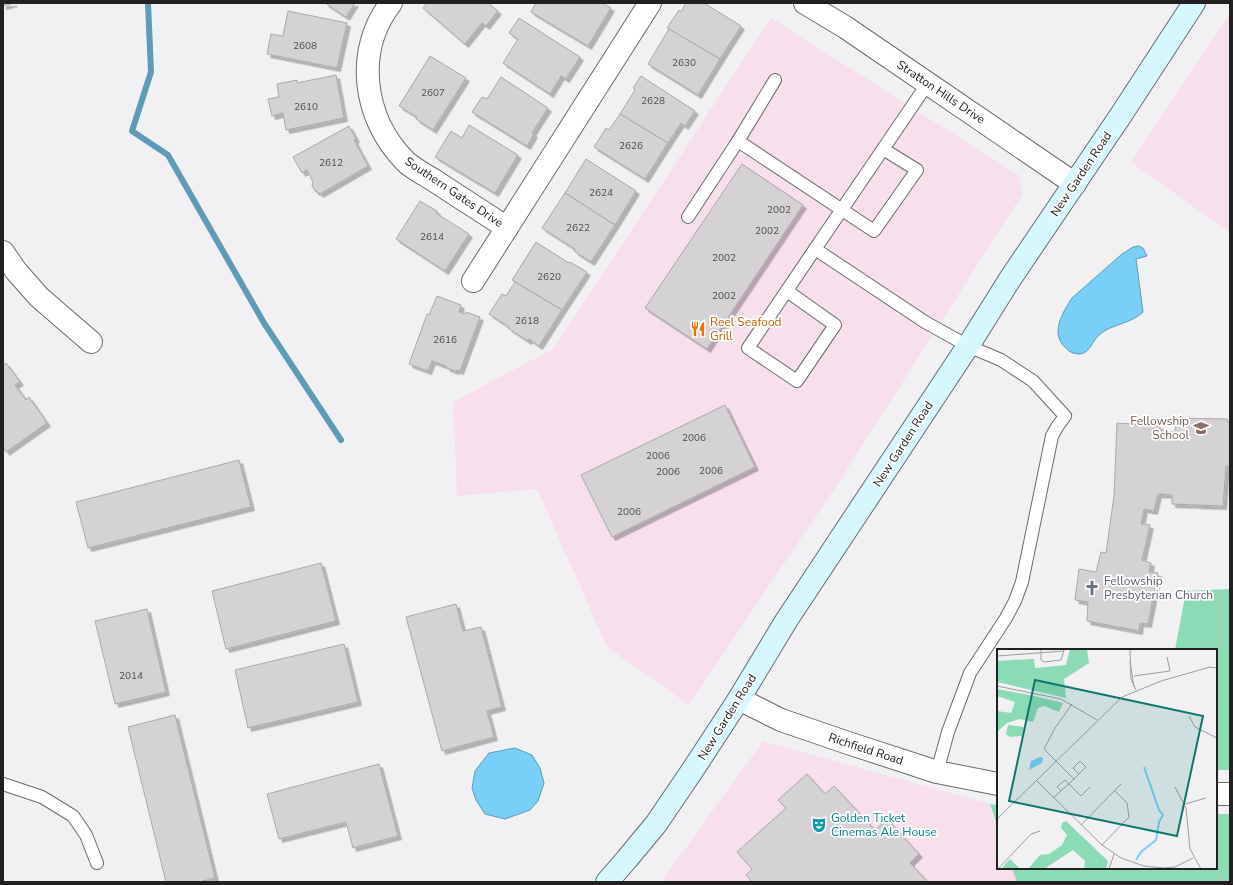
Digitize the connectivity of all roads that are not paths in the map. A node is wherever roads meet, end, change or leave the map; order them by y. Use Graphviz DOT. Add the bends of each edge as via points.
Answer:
graph roads {
  1 [pos="391,3"];
  2 [pos="650,3"];
  3 [pos="805,3"];
  4 [pos="1194,3"];
  5 [pos="775,80"];
  6 [pos="928,83"];
  7 [pos="738,141"];
  8 [pos="883,149"];
  9 [pos="1075,184"];
  10 [pos="841,210"];
  11 [pos="688,217"];
  12 [pos="507,228"];
  13 [pos="815,249"];
  14 [pos="3,252"];
  15 [pos="473,281"];
  16 [pos="786,291"];
  17 [pos="91,342"];
  18 [pos="968,346"];
  19 [pos="739,699"];
  20 [pos="937,772"];
  21 [pos="3,784"];
  22 [pos="997,784"];
  23 [pos="1217,794"];
  24 [pos="1230,794"];
  25 [pos="97,863"];
  26 [pos="607,882"];
  1 -- 12 [label="street, Southern Gates Drive" via="377,25 368,64 368,84 377,121 388,141 406,162"];
  2 -- 12 [label="street, Southern Gates Drive"];
  3 -- 6 [label="street, Stratton Hills Drive"];
  4 -- 9 [label="main road, New Garden Road"];
  5 -- 7 [label="lane"];
  6 -- 8 [label="lane"];
  6 -- 9 [label="street, Stratton Hills Drive"];
  7 -- 10 [label="lane"];
  7 -- 11 [label="lane"];
  8 -- 10 [label="lane"];
  8 -- 10 [label="lane" via="917,170 874,231"];
  9 -- 18 [label="main road, New Garden Road"];
  10 -- 13 [label="lane"];
  12 -- 15 [label="street, Southern Gates Drive"];
  13 -- 16 [label="lane"];
  13 -- 18 [label="lane" via="925,322"];
  14 -- 17 [label="street" via="39,297"];
  16 -- 16 [label="lane" via="748,348 797,381 835,325"];
  18 -- 19 [label="main road, New Garden Road" via="786,621"];
  18 -- 20 [label="lane" via="1001,360 1033,381 1065,416 1052,436 1020,588 1006,618 970,673 948,732"];
  19 -- 20 [label="street, Richfield Road" via="782,720"];
  19 -- 26 [label="main road, New Garden Road" via="656,824"];
  20 -- 22 [label="street, Richfield Road"];
  21 -- 25 [label="lane" via="42,797 73,816 86,835"];
  23 -- 24 [label="street"];
}
